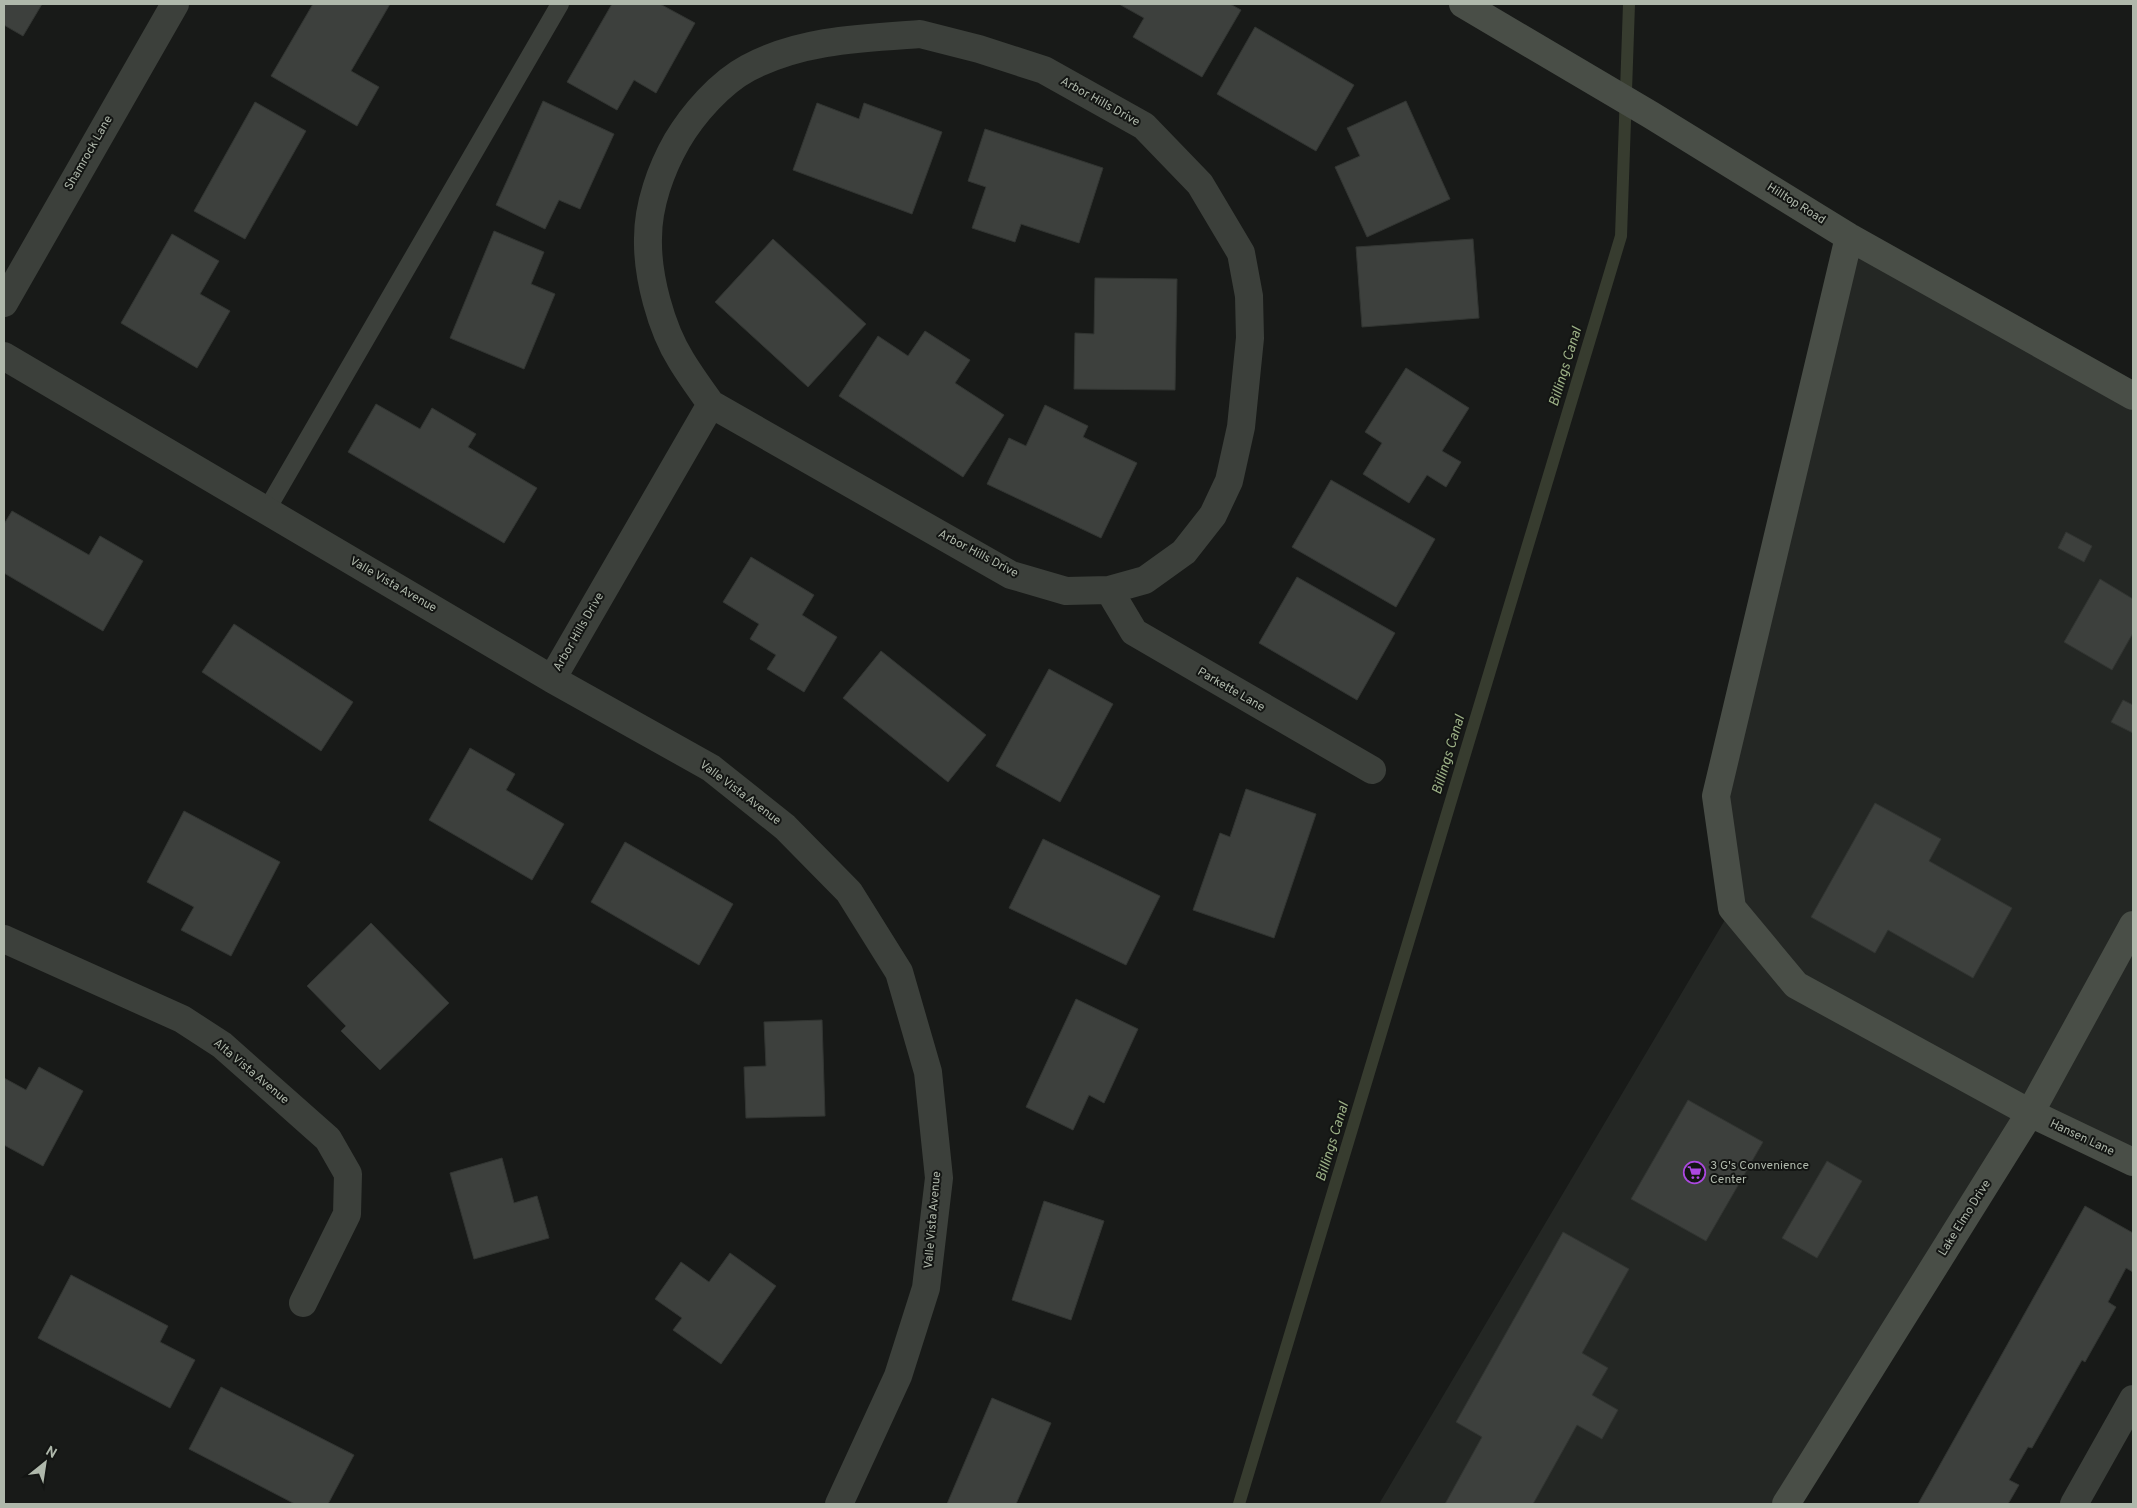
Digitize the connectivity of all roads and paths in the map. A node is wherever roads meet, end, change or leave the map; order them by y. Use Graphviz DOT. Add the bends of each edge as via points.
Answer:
graph roads {
  1 [pos="175,4"];
  2 [pos="560,4"];
  3 [pos="1463,4"];
  4 [pos="1849,237"];
  5 [pos="4,303"];
  6 [pos="4,356"];
  7 [pos="2133,396"];
  8 [pos="711,404"];
  9 [pos="266,511"];
  10 [pos="1109,590"];
  11 [pos="552,679"];
  12 [pos="1372,770"];
  13 [pos="2133,925"];
  14 [pos="4,939"];
  15 [pos="2030,1113"];
  16 [pos="2133,1162"];
  17 [pos="303,1303"];
  18 [pos="2133,1399"];
  19 [pos="839,1504"];
  20 [pos="1786,1504"];
  21 [pos="2074,1504"];
  1 -- 5 [label="street, Shamrock Lane"];
  2 -- 9 [label="lane"];
  3 -- 4 [label="main road, Hilltop Road"];
  4 -- 7 [label="main road, Hilltop Road"];
  4 -- 15 [label="main road, Hansen Lane" via="1716,796 1732,908 1796,985"];
  6 -- 9 [label="street, Valle Vista Avenue"];
  8 -- 10 [label="street, Arbor Hills Drive" via="1011,575 1066,591"];
  8 -- 10 [label="street, Arbor Hills Drive" via="680,359 661,316 650,270 648,237 654,196 669,155 690,120 710,99 746,69 781,54 846,40 920,34 1044,70 1144,126 1200,184 1241,253 1249,296 1250,338 1241,426 1228,481 1213,515 1184,552 1145,580"];
  8 -- 11 [label="street, Arbor Hills Drive"];
  9 -- 11 [label="street, Valle Vista Avenue"];
  10 -- 12 [label="street, Parkette Lane" via="1134,632"];
  11 -- 19 [label="street, Valle Vista Avenue" via="711,768 785,827 849,892 899,972 928,1072 939,1178 926,1288 898,1376"];
  13 -- 15 [label="main road, Lake Elmo Drive"];
  14 -- 17 [label="street, Alta Vista Avenue" via="182,1019 222,1045 328,1139 348,1174 347,1214"];
  15 -- 16 [label="main road, Hansen Lane"];
  15 -- 20 [label="main road, Lake Elmo Drive"];
  18 -- 21 [label="street"];
}
